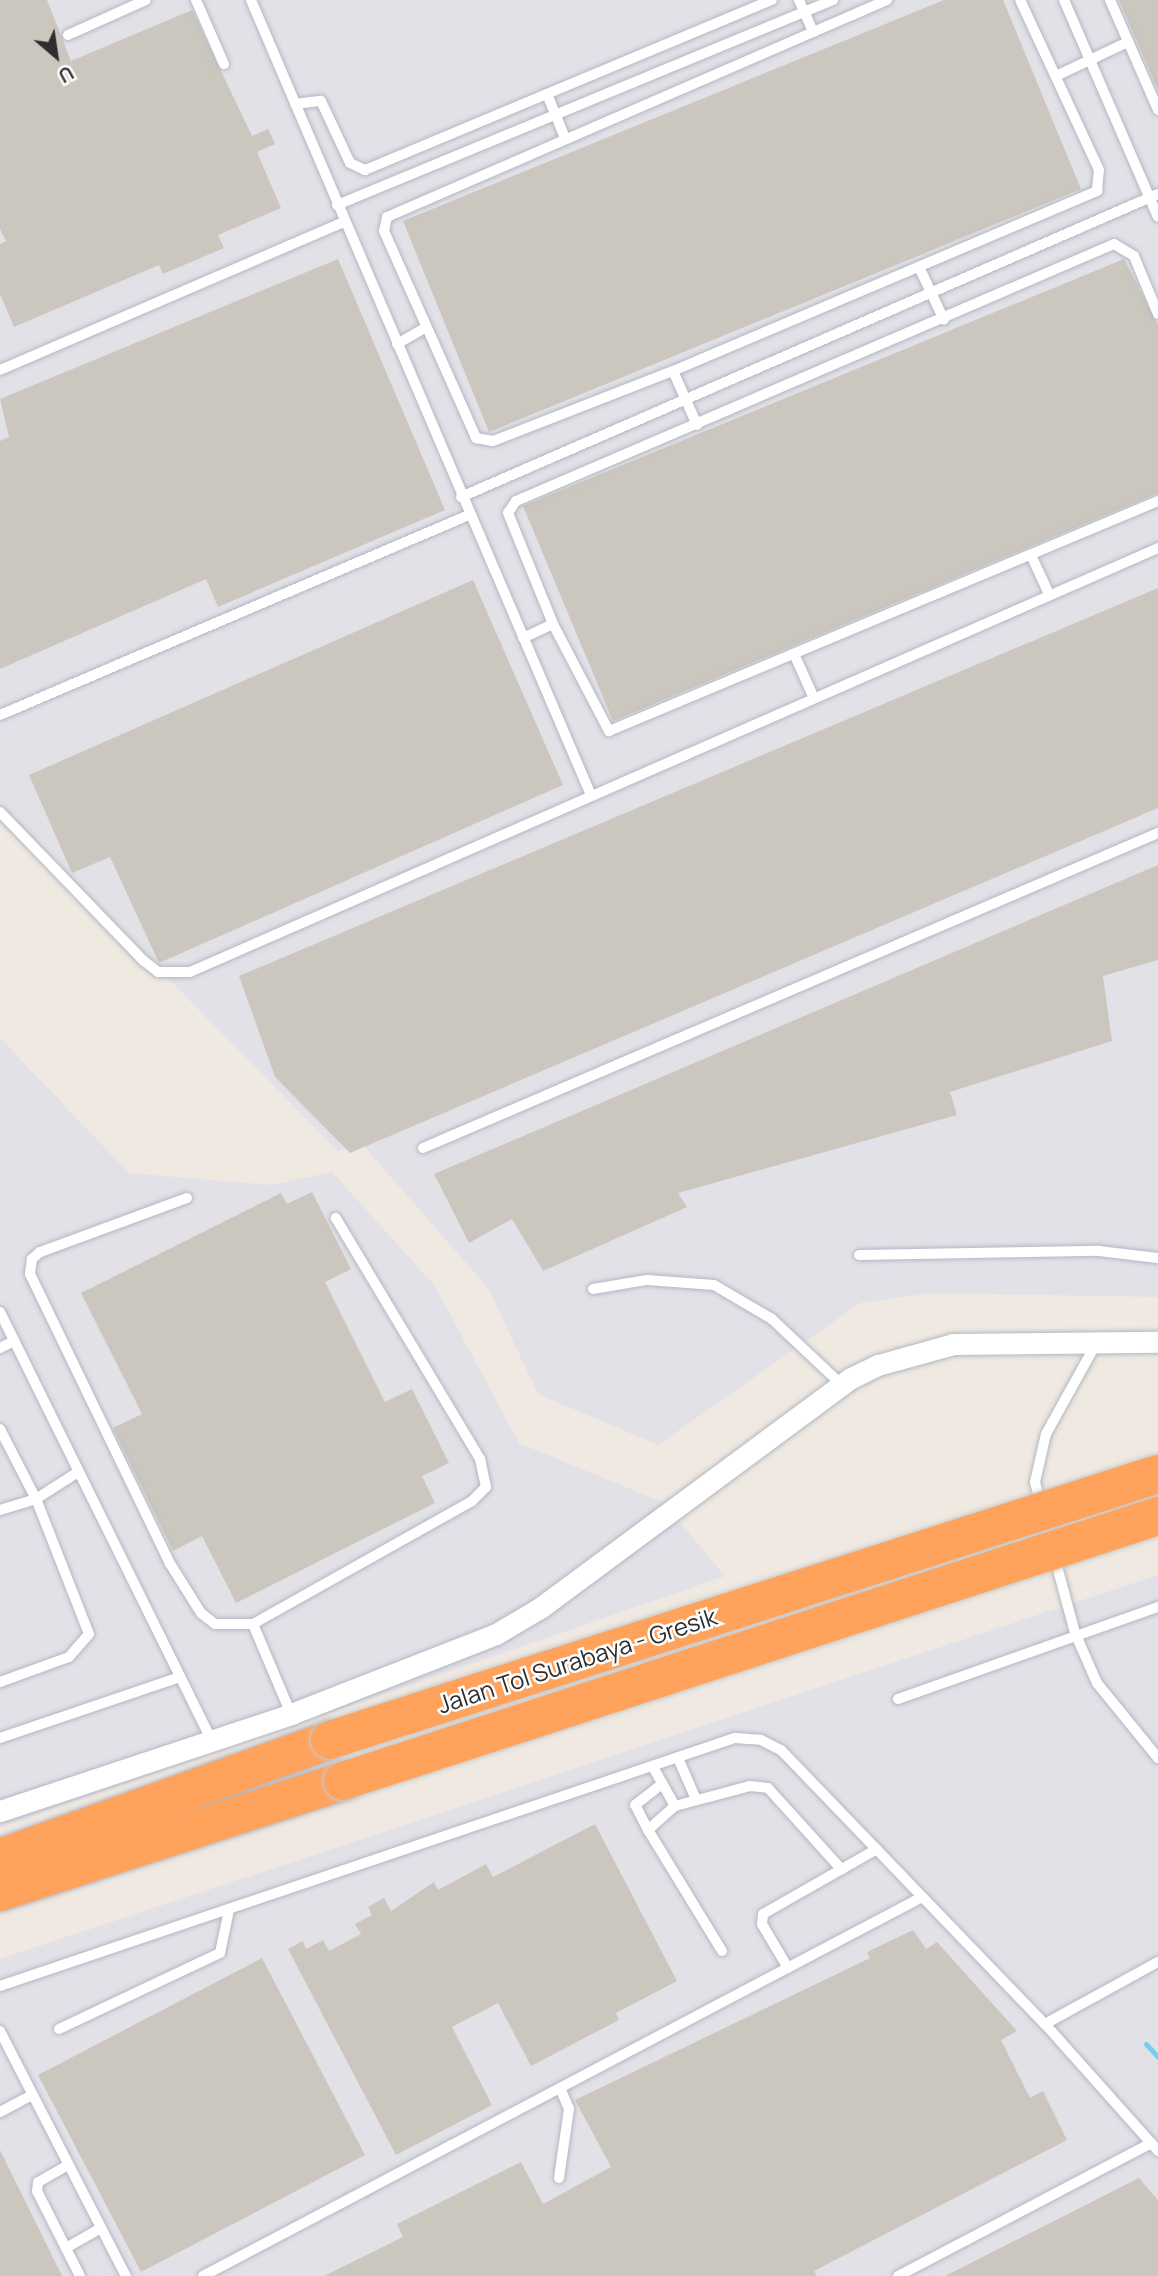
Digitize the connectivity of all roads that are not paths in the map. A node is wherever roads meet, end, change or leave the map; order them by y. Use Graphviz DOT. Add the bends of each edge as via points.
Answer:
graph roads {
  1 [pos="146,0"];
  2 [pos="196,0"];
  3 [pos="251,0"];
  4 [pos="772,0"];
  5 [pos="799,0"];
  6 [pos="833,0"];
  7 [pos="887,0"];
  8 [pos="1020,0"];
  9 [pos="1064,0"];
  10 [pos="1110,0"];
  11 [pos="804,13"];
  12 [pos="813,32"];
  13 [pos="68,35"];
  14 [pos="1128,42"];
  15 [pos="1090,60"];
  16 [pos="224,64"];
  17 [pos="1055,76"];
  18 [pos="547,94"];
  19 [pos="295,104"];
  20 [pos="1158,110"];
  21 [pos="557,115"];
  22 [pos="565,138"];
  23 [pos="1154,196"];
  24 [pos="337,205"];
  25 [pos="1158,217"];
  26 [pos="344,222"];
  27 [pos="920,269"];
  28 [pos="933,295"];
  29 [pos="1158,314"];
  30 [pos="944,320"];
  31 [pos="425,328"];
  32 [pos="397,344"];
  33 [pos="0,370"];
  34 [pos="673,371"];
  35 [pos="685,398"];
  36 [pos="697,425"];
  37 [pos="461,497"];
  38 [pos="1158,501"];
  39 [pos="470,515"];
  40 [pos="1158,548"];
  41 [pos="1031,555"];
  42 [pos="1049,594"];
  43 [pos="553,624"];
  44 [pos="523,638"];
  45 [pos="795,656"];
  46 [pos="813,696"];
  47 [pos="0,715"];
  48 [pos="590,793"];
  49 [pos="0,812"];
  50 [pos="1158,833"];
  51 [pos="423,1148"];
  52 [pos="187,1198"];
  53 [pos="336,1218"];
  54 [pos="859,1255"];
  55 [pos="1158,1258"];
  56 [pos="593,1289"];
  57 [pos="0,1312"];
  58 [pos="14,1341"];
  59 [pos="1097,1342"];
  60 [pos="1158,1342"];
  61 [pos="0,1348"];
  62 [pos="842,1385"];
  63 [pos="0,1429"];
  64 [pos="78,1472"];
  65 [pos="1158,1475"];
  66 [pos="36,1499"];
  67 [pos="0,1510"];
  68 [pos="1158,1516"];
  69 [pos="1044,1519"];
  70 [pos="1047,1531"];
  71 [pos="1158,1607"];
  72 [pos="253,1624"];
  73 [pos="1074,1633"];
  74 [pos="180,1677"];
  75 [pos="1,1681"];
  76 [pos="898,1699"];
  77 [pos="291,1714"];
  78 [pos="0,1738"];
  79 [pos="212,1741"];
  80 [pos="678,1758"];
  81 [pos="1158,1758"];
  82 [pos="653,1767"];
  83 [pos="662,1784"];
  84 [pos="695,1797"];
  85 [pos="675,1805"];
  86 [pos="0,1811"];
  87 [pos="648,1830"];
  88 [pos="877,1849"];
  89 [pos="0,1858"];
  90 [pos="842,1870"];
  91 [pos="0,1892"];
  92 [pos="922,1897"];
  93 [pos="229,1910"];
  94 [pos="722,1951"];
  95 [pos="1158,1962"];
  96 [pos="788,1968"];
  97 [pos="0,1986"];
  98 [pos="1045,2024"];
  99 [pos="59,2029"];
  100 [pos="0,2033"];
  101 [pos="560,2088"];
  102 [pos="32,2095"];
  103 [pos="0,2112"];
  104 [pos="1154,2147"];
  105 [pos="68,2165"];
  106 [pos="559,2178"];
  107 [pos="101,2228"];
  108 [pos="66,2248"];
  109 [pos="80,2276"];
  110 [pos="126,2276"];
  111 [pos="203,2276"];
  112 [pos="898,2276"];
  1 -- 13 [label="lane"];
  2 -- 16 [label="lane"];
  3 -- 19 [label="lane"];
  4 -- 18 [label="lane"];
  5 -- 11 [label="lane"];
  6 -- 11 [label="lane"];
  7 -- 12 [label="lane"];
  8 -- 17 [label="lane"];
  9 -- 15 [label="lane"];
  10 -- 14 [label="lane"];
  11 -- 12 [label="lane"];
  11 -- 21 [label="lane"];
  12 -- 22 [label="lane"];
  14 -- 15 [label="lane"];
  14 -- 20 [label="lane"];
  15 -- 17 [label="lane"];
  15 -- 23 [label="lane"];
  17 -- 27 [label="lane" via="1099,170 1100,187"];
  18 -- 19 [label="lane" via="361,170 350,163 321,101"];
  18 -- 21 [label="lane"];
  19 -- 24 [label="lane"];
  21 -- 22 [label="lane"];
  21 -- 24 [label="lane"];
  22 -- 31 [label="lane" via="387,217 384,231"];
  23 -- 25 [label="lane"];
  23 -- 28 [label="lane"];
  24 -- 26 [label="lane"];
  26 -- 32 [label="lane"];
  26 -- 33 [label="lane"];
  27 -- 28 [label="lane"];
  27 -- 34 [label="lane"];
  28 -- 30 [label="lane"];
  28 -- 35 [label="lane"];
  29 -- 30 [label="lane" via="1134,256 1114,244"];
  30 -- 36 [label="lane"];
  31 -- 32 [label="lane"];
  31 -- 34 [label="lane" via="481,442"];
  32 -- 37 [label="lane"];
  34 -- 35 [label="lane"];
  35 -- 36 [label="lane"];
  35 -- 37 [label="lane"];
  36 -- 43 [label="lane" via="510,505 509,517"];
  37 -- 39 [label="lane"];
  38 -- 41 [label="lane"];
  39 -- 44 [label="lane"];
  39 -- 47 [label="lane"];
  40 -- 42 [label="lane"];
  41 -- 42 [label="lane"];
  41 -- 45 [label="lane"];
  42 -- 46 [label="lane"];
  43 -- 44 [label="lane"];
  43 -- 45 [label="lane" via="609,731"];
  44 -- 48 [label="lane"];
  45 -- 46 [label="lane"];
  46 -- 48 [label="lane"];
  48 -- 49 [label="lane" via="190,972 166,974 144,961"];
  50 -- 51 [label="lane"];
  52 -- 72 [label="lane" via="40,1252 29,1265 30,1274 128,1482 201,1613 215,1624"];
  53 -- 72 [label="lane" via="480,1459 486,1487 472,1500"];
  54 -- 55 [label="lane" via="1100,1251"];
  56 -- 62 [label="lane" via="647,1280 714,1285 772,1319"];
  57 -- 58 [label="lane"];
  58 -- 61 [label="lane"];
  58 -- 64 [label="lane"];
  59 -- 60 [label="street"];
  59 -- 62 [label="street" via="953,1344 905,1355"];
  59 -- 69 [label="lane" via="1046,1434 1038,1459 1035,1482"];
  62 -- 77 [label="street" via="496,1634"];
  63 -- 66 [label="lane"];
  64 -- 66 [label="lane"];
  64 -- 74 [label="lane"];
  65 -- 89 [label="highway, Jalan Tol Surabaya - Gresik, bridge" via="330,1740"];
  66 -- 67 [label="lane"];
  66 -- 75 [label="lane" via="89,1634 69,1657"];
  68 -- 91 [label="highway, Jalan Tol Surabaya - Gresik, bridge"];
  70 -- 73 [label="lane"];
  71 -- 73 [label="lane"];
  72 -- 77 [label="lane"];
  73 -- 76 [label="lane"];
  73 -- 81 [label="lane" via="1097,1683"];
  74 -- 78 [label="lane"];
  74 -- 79 [label="lane"];
  77 -- 79 [label="street"];
  79 -- 86 [label="street"];
  80 -- 82 [label="lane"];
  80 -- 84 [label="lane"];
  80 -- 88 [label="lane" via="735,1738 761,1740 781,1750"];
  82 -- 83 [label="lane"];
  82 -- 93 [label="lane"];
  83 -- 85 [label="lane"];
  83 -- 87 [label="lane" via="635,1805"];
  84 -- 85 [label="lane"];
  84 -- 90 [label="lane" via="750,1786 768,1788"];
  85 -- 87 [label="lane"];
  87 -- 94 [label="lane"];
  88 -- 90 [label="lane"];
  88 -- 92 [label="lane"];
  90 -- 96 [label="lane" via="763,1914 762,1924"];
  92 -- 96 [label="lane"];
  92 -- 98 [label="lane"];
  93 -- 97 [label="lane"];
  93 -- 99 [label="lane" via="225,1947 219,1953"];
  95 -- 98 [label="lane"];
  96 -- 101 [label="lane"];
  98 -- 104 [label="lane"];
  100 -- 102 [label="lane"];
  101 -- 106 [label="lane" via="569,2109"];
  101 -- 111 [label="lane"];
  102 -- 103 [label="lane"];
  102 -- 105 [label="lane"];
  104 -- 112 [label="lane"];
  105 -- 107 [label="lane"];
  105 -- 108 [label="lane" via="38,2182 37,2191"];
  107 -- 108 [label="lane"];
  107 -- 110 [label="lane"];
  108 -- 109 [label="lane"];
}
